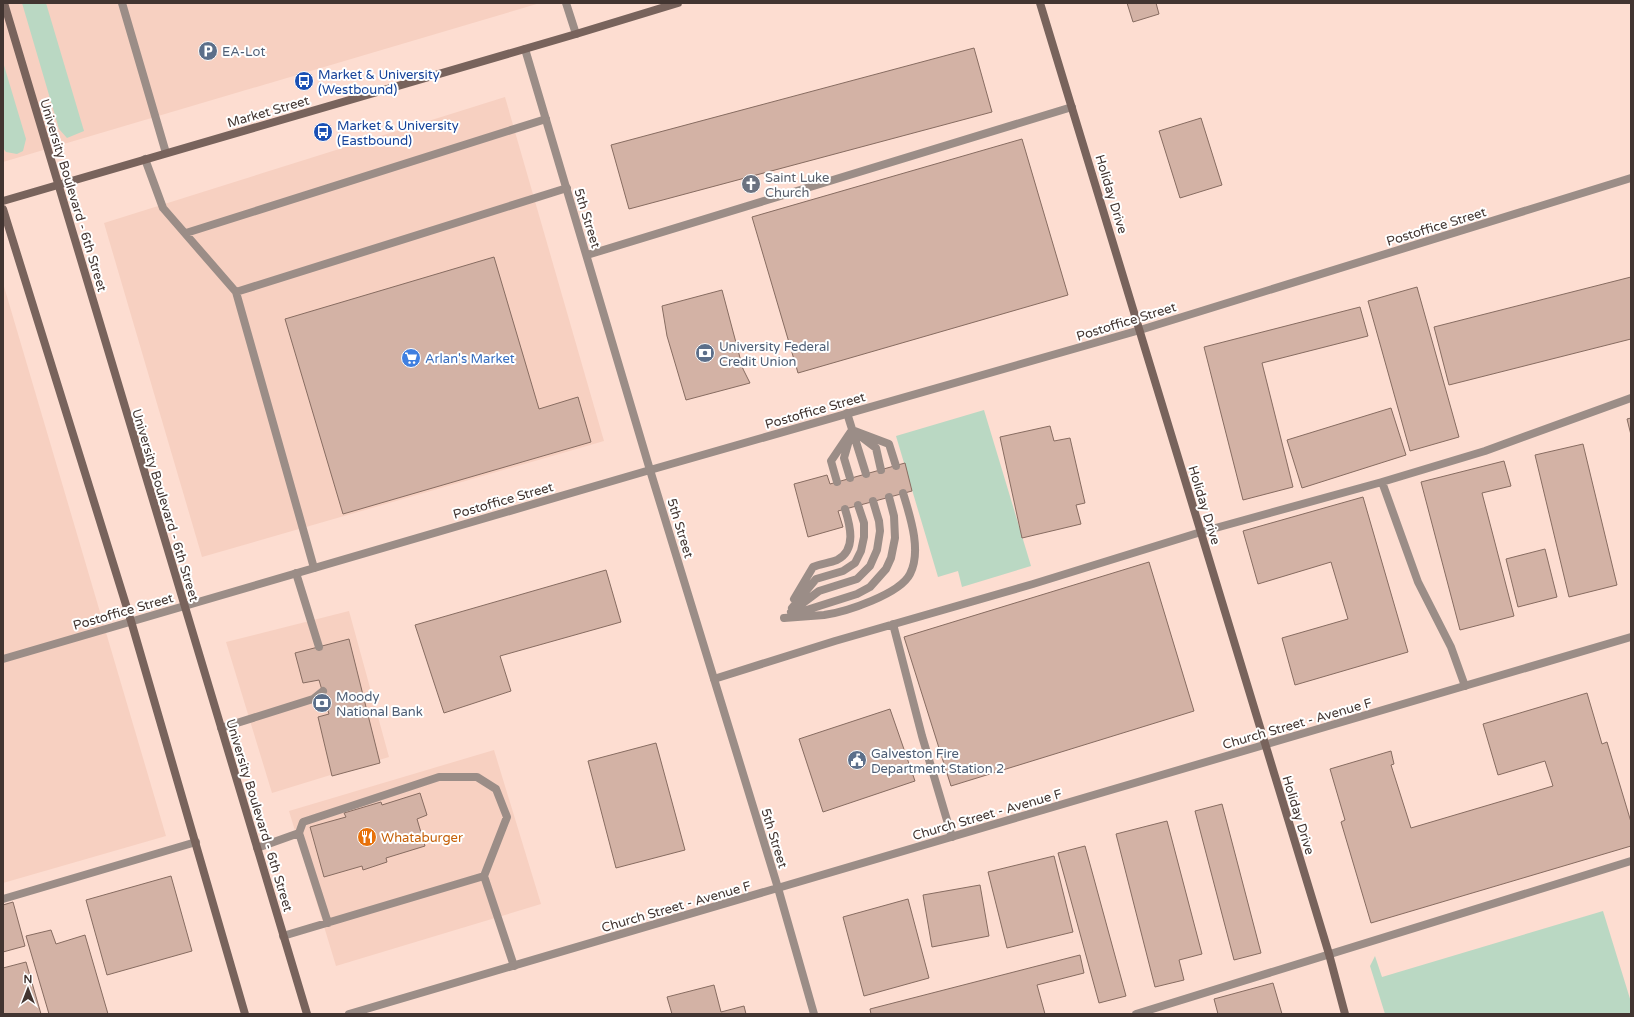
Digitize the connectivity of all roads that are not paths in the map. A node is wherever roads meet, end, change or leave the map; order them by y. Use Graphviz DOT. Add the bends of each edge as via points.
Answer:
graph roads {
  1 [pos="4,3"];
  2 [pos="122,3"];
  3 [pos="566,3"];
  4 [pos="678,3"];
  5 [pos="1040,3"];
  6 [pos="576,34"];
  7 [pos="525,49"];
  8 [pos="1072,107"];
  9 [pos="546,119"];
  10 [pos="166,153"];
  11 [pos="145,159"];
  12 [pos="1631,178"];
  13 [pos="58,184"];
  14 [pos="567,188"];
  15 [pos="3,201"];
  16 [pos="3,209"];
  17 [pos="186,233"];
  18 [pos="587,256"];
  19 [pos="236,292"];
  20 [pos="1140,330"];
  21 [pos="1631,398"];
  22 [pos="847,414"];
  23 [pos="852,430"];
  24 [pos="896,466"];
  25 [pos="650,470"];
  26 [pos="881,470"];
  27 [pos="866,474"];
  28 [pos="850,478"];
  29 [pos="837,482"];
  30 [pos="1382,482"];
  31 [pos="903,493"];
  32 [pos="889,497"];
  33 [pos="873,501"];
  34 [pos="858,505"];
  35 [pos="845,509"];
  36 [pos="1201,532"];
  37 [pos="314,568"];
  38 [pos="296,573"];
  39 [pos="184,606"];
  40 [pos="784,618"];
  41 [pos="131,621"];
  42 [pos="893,624"];
  43 [pos="1631,637"];
  44 [pos="318,647"];
  45 [pos="3,659"];
  46 [pos="714,679"];
  47 [pos="1465,686"];
  48 [pos="323,691"];
  49 [pos="221,728"];
  50 [pos="1266,744"];
  51 [pos="299,833"];
  52 [pos="952,837"];
  53 [pos="196,842"];
  54 [pos="257,848"];
  55 [pos="1631,861"];
  56 [pos="484,876"];
  57 [pos="778,888"];
  58 [pos="3,899"];
  59 [pos="328,923"];
  60 [pos="283,936"];
  61 [pos="1329,954"];
  62 [pos="514,966"];
  63 [pos="245,1014"];
  64 [pos="306,1014"];
  65 [pos="349,1014"];
  66 [pos="814,1014"];
  67 [pos="1136,1014"];
  68 [pos="1345,1014"];
  1 -- 13 [label="street, University Boulevard - 6th Street"];
  2 -- 10 [label="street"];
  3 -- 6 [label="street"];
  4 -- 6 [label="street, Market Street"];
  5 -- 8 [label="street, Holiday Drive"];
  6 -- 7 [label="street, Market Street"];
  7 -- 9 [label="street, 5th Street"];
  7 -- 10 [label="street, Market Street"];
  8 -- 18 [label="street"];
  8 -- 20 [label="street, Holiday Drive"];
  9 -- 14 [label="street, 5th Street"];
  9 -- 17 [label="street"];
  10 -- 11 [label="street, Market Street"];
  11 -- 13 [label="street, Market Street"];
  11 -- 17 [label="street" via="163,208"];
  12 -- 20 [label="street, Postoffice Street"];
  13 -- 15 [label="street, Market Street"];
  13 -- 39 [label="street, University Boulevard - 6th Street"];
  14 -- 18 [label="street, 5th Street"];
  14 -- 19 [label="street"];
  16 -- 41 [label="street"];
  17 -- 19 [label="street"];
  18 -- 25 [label="street, 5th Street"];
  19 -- 37 [label="street"];
  20 -- 22 [label="street, Postoffice Street"];
  20 -- 36 [label="street, Holiday Drive"];
  21 -- 30 [label="street" via="1485,451"];
  22 -- 23 [label="street"];
  22 -- 25 [label="street, Postoffice Street"];
  23 -- 24 [label="street" via="889,444"];
  23 -- 26 [label="street" via="876,448"];
  23 -- 27 [label="street"];
  23 -- 28 [label="street" via="844,458"];
  23 -- 29 [label="street" via="831,462"];
  25 -- 37 [label="street, Postoffice Street"];
  25 -- 46 [label="street, 5th Street"];
  30 -- 36 [label="street"];
  30 -- 47 [label="street" via="1418,582 1451,647"];
  31 -- 40 [label="street" via="912,525 914,550 911,573 903,583 892,591 846,609 825,615"];
  32 -- 40 [label="street" via="894,516 895,538 891,558 882,574 857,594"];
  33 -- 40 [label="street" via="880,531 877,550 870,566 857,579 819,591"];
  34 -- 40 [label="street" via="864,523 864,537 855,563 843,571 816,579"];
  35 -- 40 [label="street" via="851,535 845,553 838,559 812,567"];
  36 -- 42 [label="street"];
  36 -- 50 [label="street, Holiday Drive"];
  37 -- 38 [label="street, Postoffice Street"];
  38 -- 39 [label="street, Postoffice Street"];
  38 -- 44 [label="street"];
  39 -- 41 [label="street, Postoffice Street"];
  39 -- 49 [label="street, University Boulevard - 6th Street"];
  41 -- 45 [label="street, Postoffice Street"];
  41 -- 53 [label="street"];
  42 -- 46 [label="street"];
  42 -- 52 [label="street"];
  43 -- 47 [label="street, Church Street - Avenue F"];
  46 -- 57 [label="street, 5th Street"];
  47 -- 50 [label="street, Church Street - Avenue F"];
  48 -- 49 [label="street" via="313,699"];
  49 -- 54 [label="street, University Boulevard - 6th Street"];
  50 -- 52 [label="street, Church Street - Avenue F"];
  50 -- 61 [label="street, Holiday Drive"];
  51 -- 54 [label="street"];
  51 -- 56 [label="street" via="303,822 439,778 477,778 496,789 507,817"];
  51 -- 59 [label="street"];
  52 -- 57 [label="street, Church Street - Avenue F"];
  53 -- 58 [label="street"];
  53 -- 63 [label="street"];
  54 -- 60 [label="street, University Boulevard - 6th Street"];
  55 -- 61 [label="street"];
  56 -- 59 [label="street"];
  56 -- 62 [label="street"];
  57 -- 62 [label="street, Church Street - Avenue F"];
  57 -- 66 [label="street, 5th Street"];
  59 -- 60 [label="street"];
  60 -- 64 [label="street, University Boulevard - 6th Street"];
  61 -- 67 [label="street"];
  61 -- 68 [label="street, Holiday Drive"];
  62 -- 65 [label="street, Church Street - Avenue F"];
}
